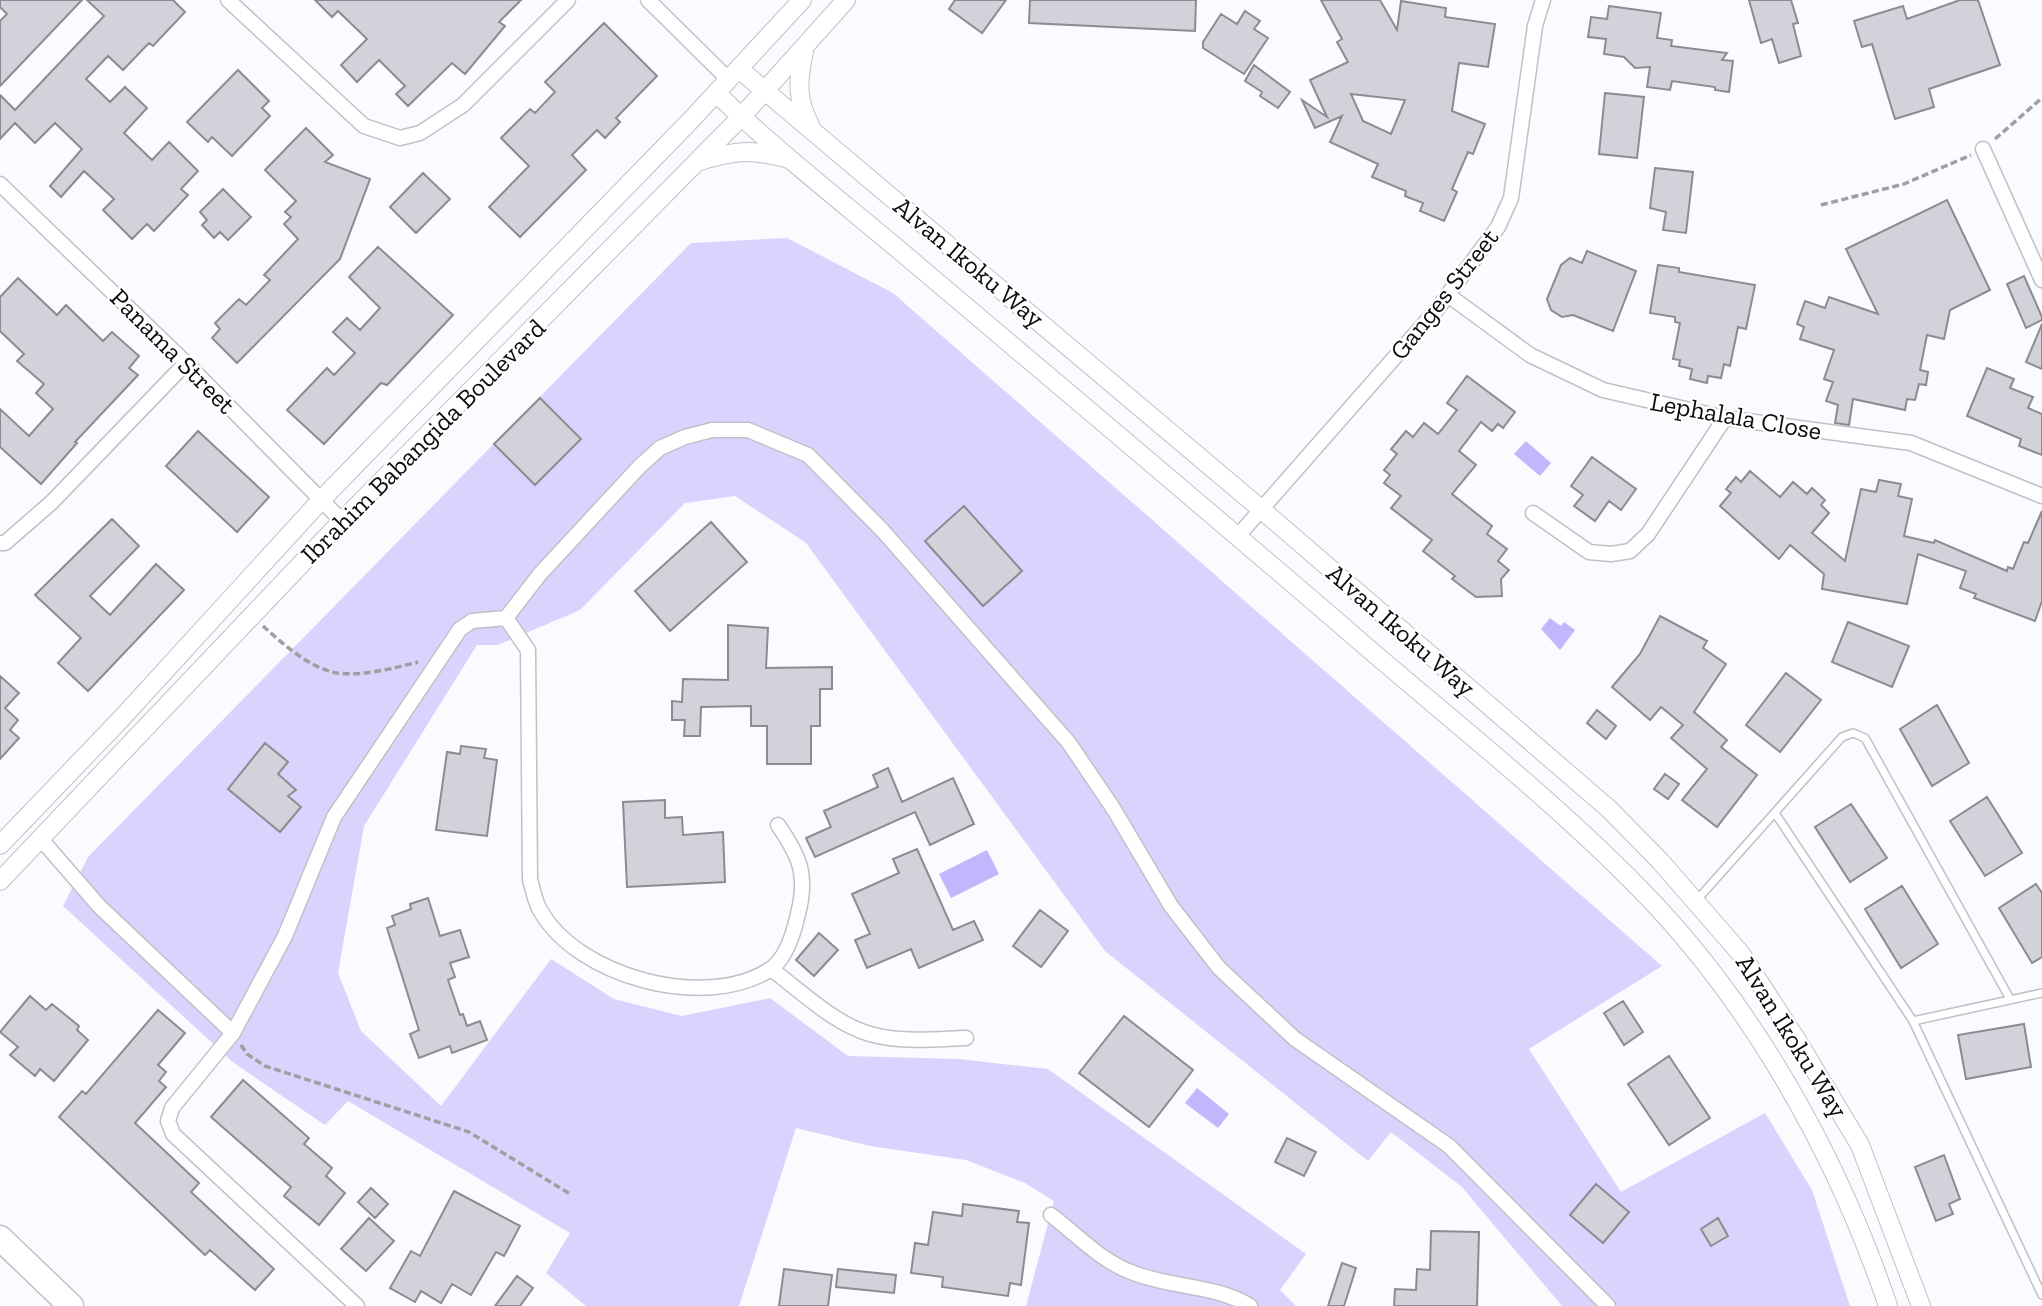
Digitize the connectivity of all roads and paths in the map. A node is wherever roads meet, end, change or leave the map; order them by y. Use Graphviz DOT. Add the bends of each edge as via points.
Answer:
graph roads {
  1 [pos="228,0"];
  2 [pos="568,0"];
  3 [pos="648,0"];
  4 [pos="802,0"];
  5 [pos="846,0"];
  6 [pos="1544,0"];
  7 [pos="804,49"];
  8 [pos="734,74"];
  9 [pos="765,91"];
  10 [pos="716,93"];
  11 [pos="2042,98"];
  12 [pos="742,116"];
  13 [pos="815,134"];
  14 [pos="1983,149"];
  15 [pos="698,161"];
  16 [pos="795,161"];
  17 [pos="0,184"];
  18 [pos="1821,205"];
  19 [pos="2042,280"];
  20 [pos="1448,295"];
  21 [pos="186,363"];
  22 [pos="1725,418"];
  23 [pos="2042,496"];
  24 [pos="322,499"];
  25 [pos="1262,510"];
  26 [pos="1533,513"];
  27 [pos="342,521"];
  28 [pos="1237,537"];
  29 [pos="0,543"];
  30 [pos="251,616"];
  31 [pos="506,618"];
  32 [pos="443,655"];
  33 [pos="1775,813"];
  34 [pos="778,825"];
  35 [pos="40,838"];
  36 [pos="0,845"];
  37 [pos="0,881"];
  38 [pos="1696,902"];
  39 [pos="771,969"];
  40 [pos="2042,993"];
  41 [pos="2010,999"];
  42 [pos="1913,1021"];
  43 [pos="233,1033"];
  44 [pos="966,1038"];
  45 [pos="570,1194"];
  46 [pos="1051,1215"];
  47 [pos="0,1238"];
  48 [pos="2042,1295"];
  49 [pos="71,1306"];
  50 [pos="357,1306"];
  51 [pos="1251,1306"];
  52 [pos="1608,1306"];
  53 [pos="1888,1306"];
  54 [pos="1921,1306"];
  1 -- 2 [label="street" via="364,126 400,138 420,132 463,105"];
  3 -- 8 [label="street"];
  4 -- 8 [label="street, Ibrahim Babangida Boulevard"];
  5 -- 7 [label="street, Ibrahim Babangida Boulevard"];
  6 -- 20 [label="street, Ganges Street" via="1535,26 1511,198 1483,251"];
  7 -- 9 [label="street, Ibrahim Babangida Boulevard"];
  7 -- 13 [label="street" via="799,103"];
  8 -- 9 [label="street, Alvan Ikoku Way"];
  8 -- 10 [label="street, Ibrahim Babangida Boulevard"];
  9 -- 12 [label="street, Ibrahim Babangida Boulevard"];
  9 -- 13 [label="street, Alvan Ikoku Way"];
  10 -- 12 [label="street, Alvan Ikoku Way"];
  10 -- 24 [label="street, Ibrahim Babangida Boulevard"];
  11 -- 14 [label="path"];
  12 -- 15 [label="street, Ibrahim Babangida Boulevard"];
  12 -- 16 [label="street, Alvan Ikoku Way"];
  13 -- 25 [label="street, Alvan Ikoku Way"];
  14 -- 18 [label="path" via="1904,184"];
  14 -- 19 [label="street"];
  15 -- 16 [label="street" via="755,150"];
  15 -- 27 [label="street, Ibrahim Babangida Boulevard"];
  16 -- 28 [label="street, Alvan Ikoku Way"];
  17 -- 21 [label="street, Panama Street"];
  20 -- 22 [label="street, Lephalala Close" via="1530,355 1564,373 1603,390"];
  20 -- 25 [label="street, Ganges Street"];
  21 -- 24 [label="street, Panama Street"];
  21 -- 29 [label="street" via="52,502"];
  22 -- 23 [label="street, Lephalala Close" via="1910,443"];
  22 -- 26 [label="street" via="1647,534 1630,551 1589,552"];
  24 -- 27 [label="street, Panama Street"];
  24 -- 36 [label="street, Ibrahim Babangida Boulevard"];
  25 -- 28 [label="street, Ganges Street"];
  25 -- 38 [label="street, Alvan Ikoku Way" via="1609,809"];
  27 -- 30 [label="street, Ibrahim Babangida Boulevard"];
  28 -- 53 [label="street, Alvan Ikoku Way" via="1585,836 1657,909 1715,978 1784,1079 1832,1165"];
  30 -- 32 [label="path" via="290,650 332,672 386,671"];
  30 -- 35 [label="street, Ibrahim Babangida Boulevard"];
  31 -- 32 [label="street" via="472,621 460,629"];
  31 -- 39 [label="street" via="528,650 530,880 540,911 581,951 636,979 697,989 729,987"];
  31 -- 52 [label="street" via="549,564 660,449 685,436 712,430 748,430 808,455 883,531 1069,743 1171,906 1219,968 1295,1039 1449,1146"];
  32 -- 43 [label="street" via="334,817 285,936"];
  33 -- 38 [label="lane"];
  33 -- 41 [label="lane" via="1842,737 1853,733 1865,738"];
  33 -- 42 [label="lane"];
  34 -- 39 [label="street" via="801,863 803,893 788,946"];
  35 -- 37 [label="street, Ibrahim Babangida Boulevard"];
  35 -- 43 [label="street" via="99,906"];
  38 -- 54 [label="street, Alvan Ikoku Way" via="1741,954 1860,1145"];
  39 -- 44 [label="street" via="836,1017 869,1034 902,1040"];
  40 -- 41 [label="lane"];
  41 -- 42 [label="lane"];
  42 -- 48 [label="lane"];
  43 -- 45 [label="path" via="247,1054 265,1066 469,1132"];
  43 -- 50 [label="street" via="172,1108 168,1121 173,1134"];
  46 -- 51 [label="street" via="1132,1273 1230,1295"];
  47 -- 49 [label="highway"];
}
